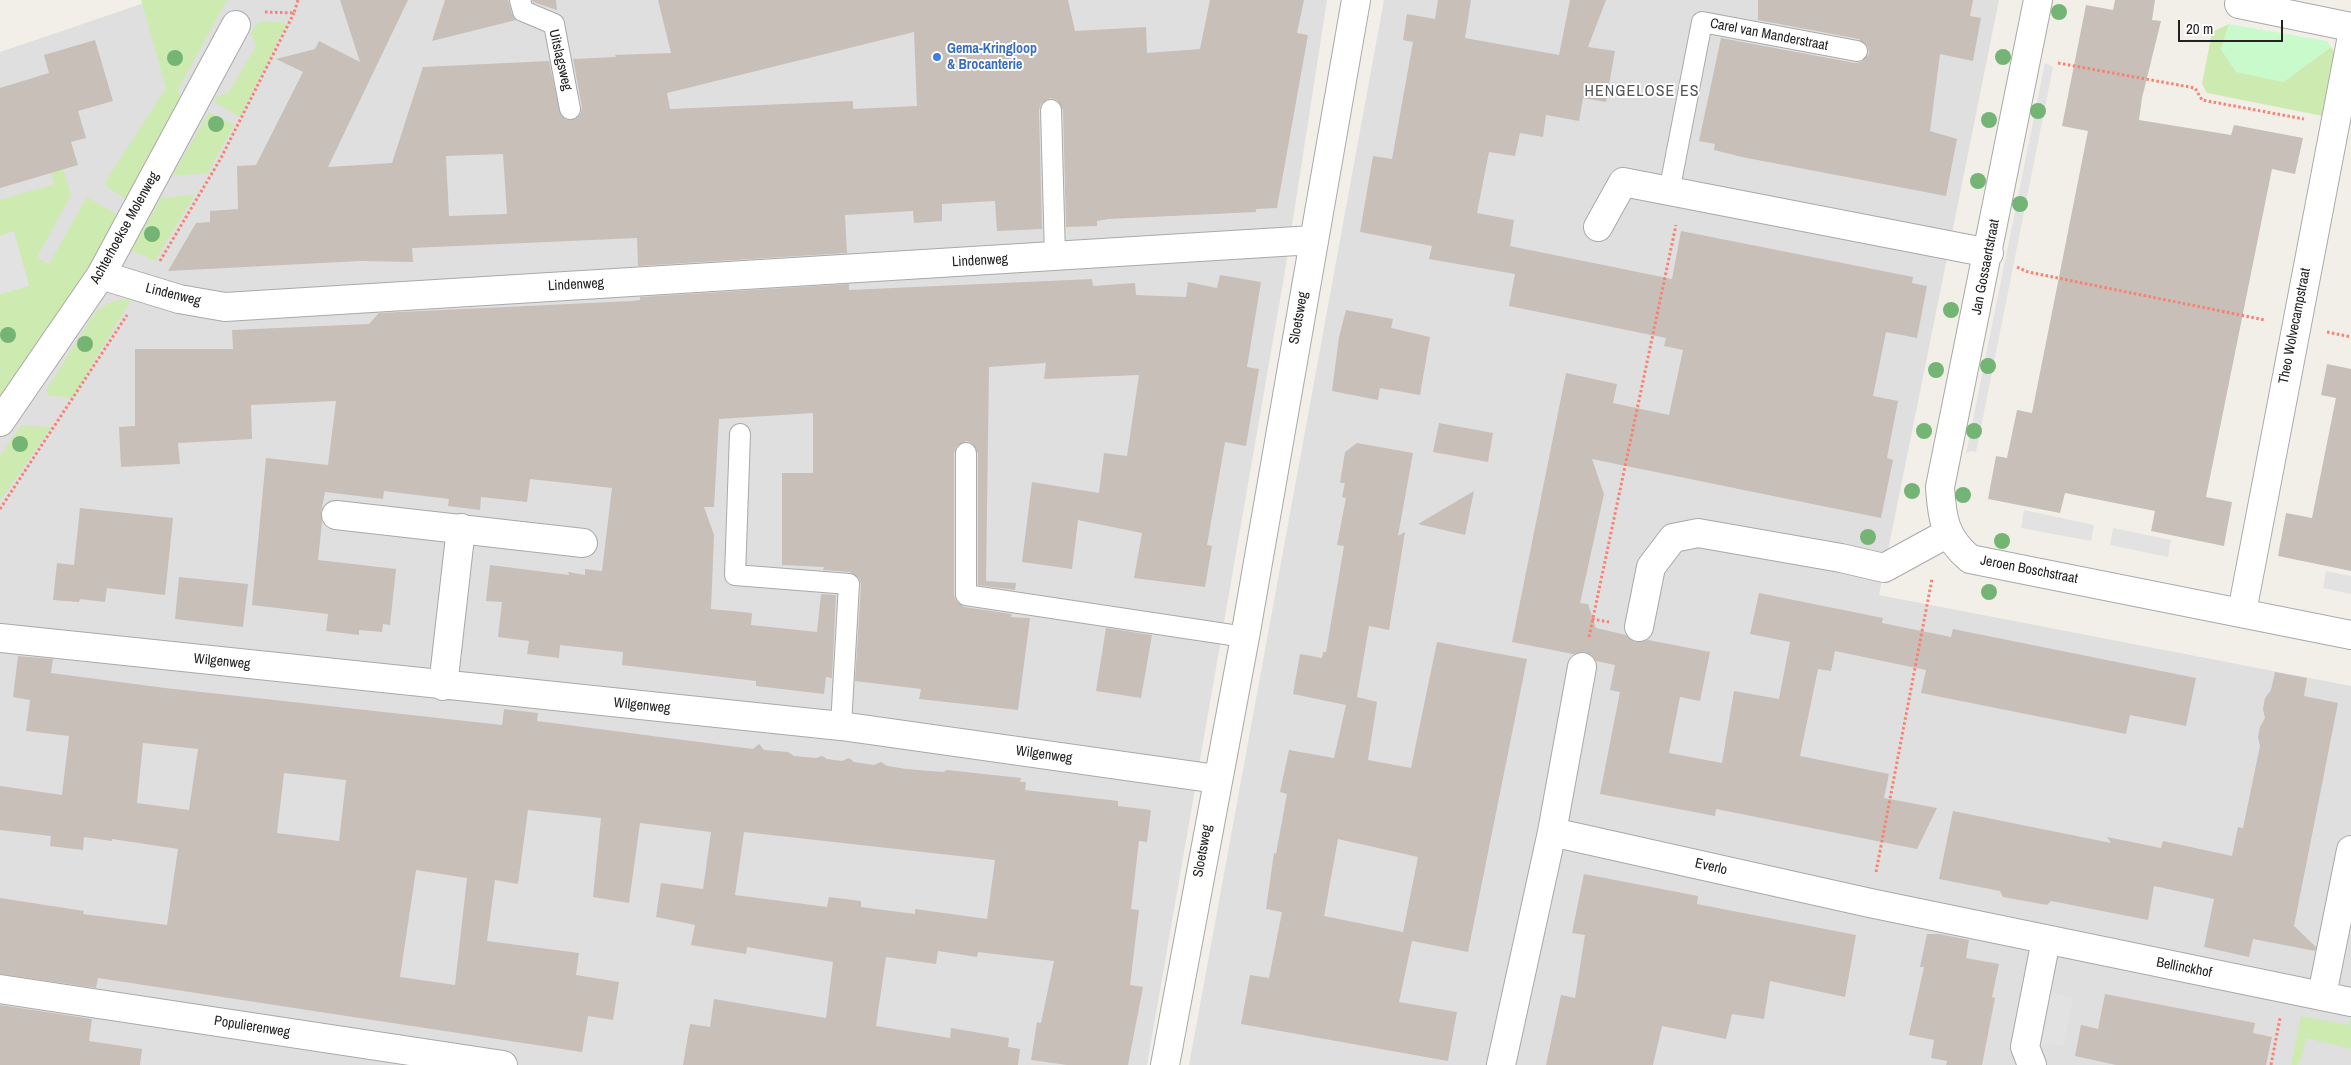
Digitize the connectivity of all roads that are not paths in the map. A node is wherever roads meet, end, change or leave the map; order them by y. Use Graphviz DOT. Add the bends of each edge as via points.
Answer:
graph roads {
  1 [pos="520,0"];
  2 [pos="1356,0"];
  3 [pos="2038,0"];
  4 [pos="2239,4"];
  5 [pos="236,25"];
  6 [pos="2351,27"];
  7 [pos="2351,41"];
  8 [pos="1857,51"];
  9 [pos="570,109"];
  10 [pos="1051,110"];
  11 [pos="1676,193"];
  12 [pos="1598,227"];
  13 [pos="1313,240"];
  14 [pos="1989,253"];
  15 [pos="1055,256"];
  16 [pos="101,275"];
  17 [pos="0,422"];
  18 [pos="740,434"];
  19 [pos="966,453"];
  20 [pos="336,515"];
  21 [pos="461,528"];
  22 [pos="1944,535"];
  23 [pos="583,543"];
  24 [pos="2242,612"];
  25 [pos="1640,627"];
  26 [pos="2351,635"];
  27 [pos="1245,637"];
  28 [pos="0,638"];
  29 [pos="1582,667"];
  30 [pos="443,686"];
  31 [pos="841,726"];
  32 [pos="1217,779"];
  33 [pos="1552,832"];
  34 [pos="2351,850"];
  35 [pos="1870,903"];
  36 [pos="2046,940"];
  37 [pos="0,989"];
  38 [pos="2322,995"];
  39 [pos="2351,1002"];
  40 [pos="503,1065"];
  41 [pos="1165,1065"];
  42 [pos="1501,1065"];
  43 [pos="2032,1065"];
  1 -- 9 [label="lane, Uitslagsweg" via="523,11 554,24"];
  2 -- 13 [label="street, Sloetsweg"];
  3 -- 14 [label="street, Jan Gossaertstraat"];
  4 -- 6 [label="street"];
  5 -- 16 [label="street, Achterhoekse Molenweg"];
  7 -- 24 [label="street, Theo Wolvecampstraat"];
  8 -- 11 [label="lane, Carel van Manderstraat" via="1702,22"];
  10 -- 15 [label="lane"];
  11 -- 12 [label="street" via="1622,182"];
  11 -- 14 [label="street"];
  13 -- 15 [label="street, Lindenweg"];
  13 -- 27 [label="street, Sloetsweg"];
  14 -- 22 [label="street, Jan Gossaertstraat" via="1940,487"];
  15 -- 16 [label="street, Lindenweg" via="225,306 179,299"];
  16 -- 17 [label="street, Achterhoekse Molenweg"];
  18 -- 31 [label="lane" via="735,576 849,584"];
  19 -- 27 [label="lane" via="966,595"];
  20 -- 21 [label="street"];
  21 -- 23 [label="street"];
  21 -- 30 [label="street"];
  22 -- 24 [label="street, Jeroen Boschstraat" via="1970,559"];
  22 -- 25 [label="street" via="1884,568 1698,533 1674,538 1651,567"];
  24 -- 26 [label="street, Jeroen Boschstraat"];
  27 -- 32 [label="street, Sloetsweg"];
  28 -- 30 [label="street, Wilgenweg"];
  29 -- 33 [label="street"];
  30 -- 31 [label="street, Wilgenweg"];
  31 -- 32 [label="street, Wilgenweg"];
  32 -- 41 [label="street, Sloetsweg"];
  33 -- 35 [label="street, Everlo"];
  33 -- 42 [label="street"];
  34 -- 38 [label="street"];
  35 -- 36 [label="street, Bellinckhof"];
  36 -- 38 [label="street, Bellinckhof"];
  36 -- 43 [label="street" via="2025,1047"];
  37 -- 40 [label="street, Populierenweg"];
  38 -- 39 [label="street, Bellinckhof"];
}
